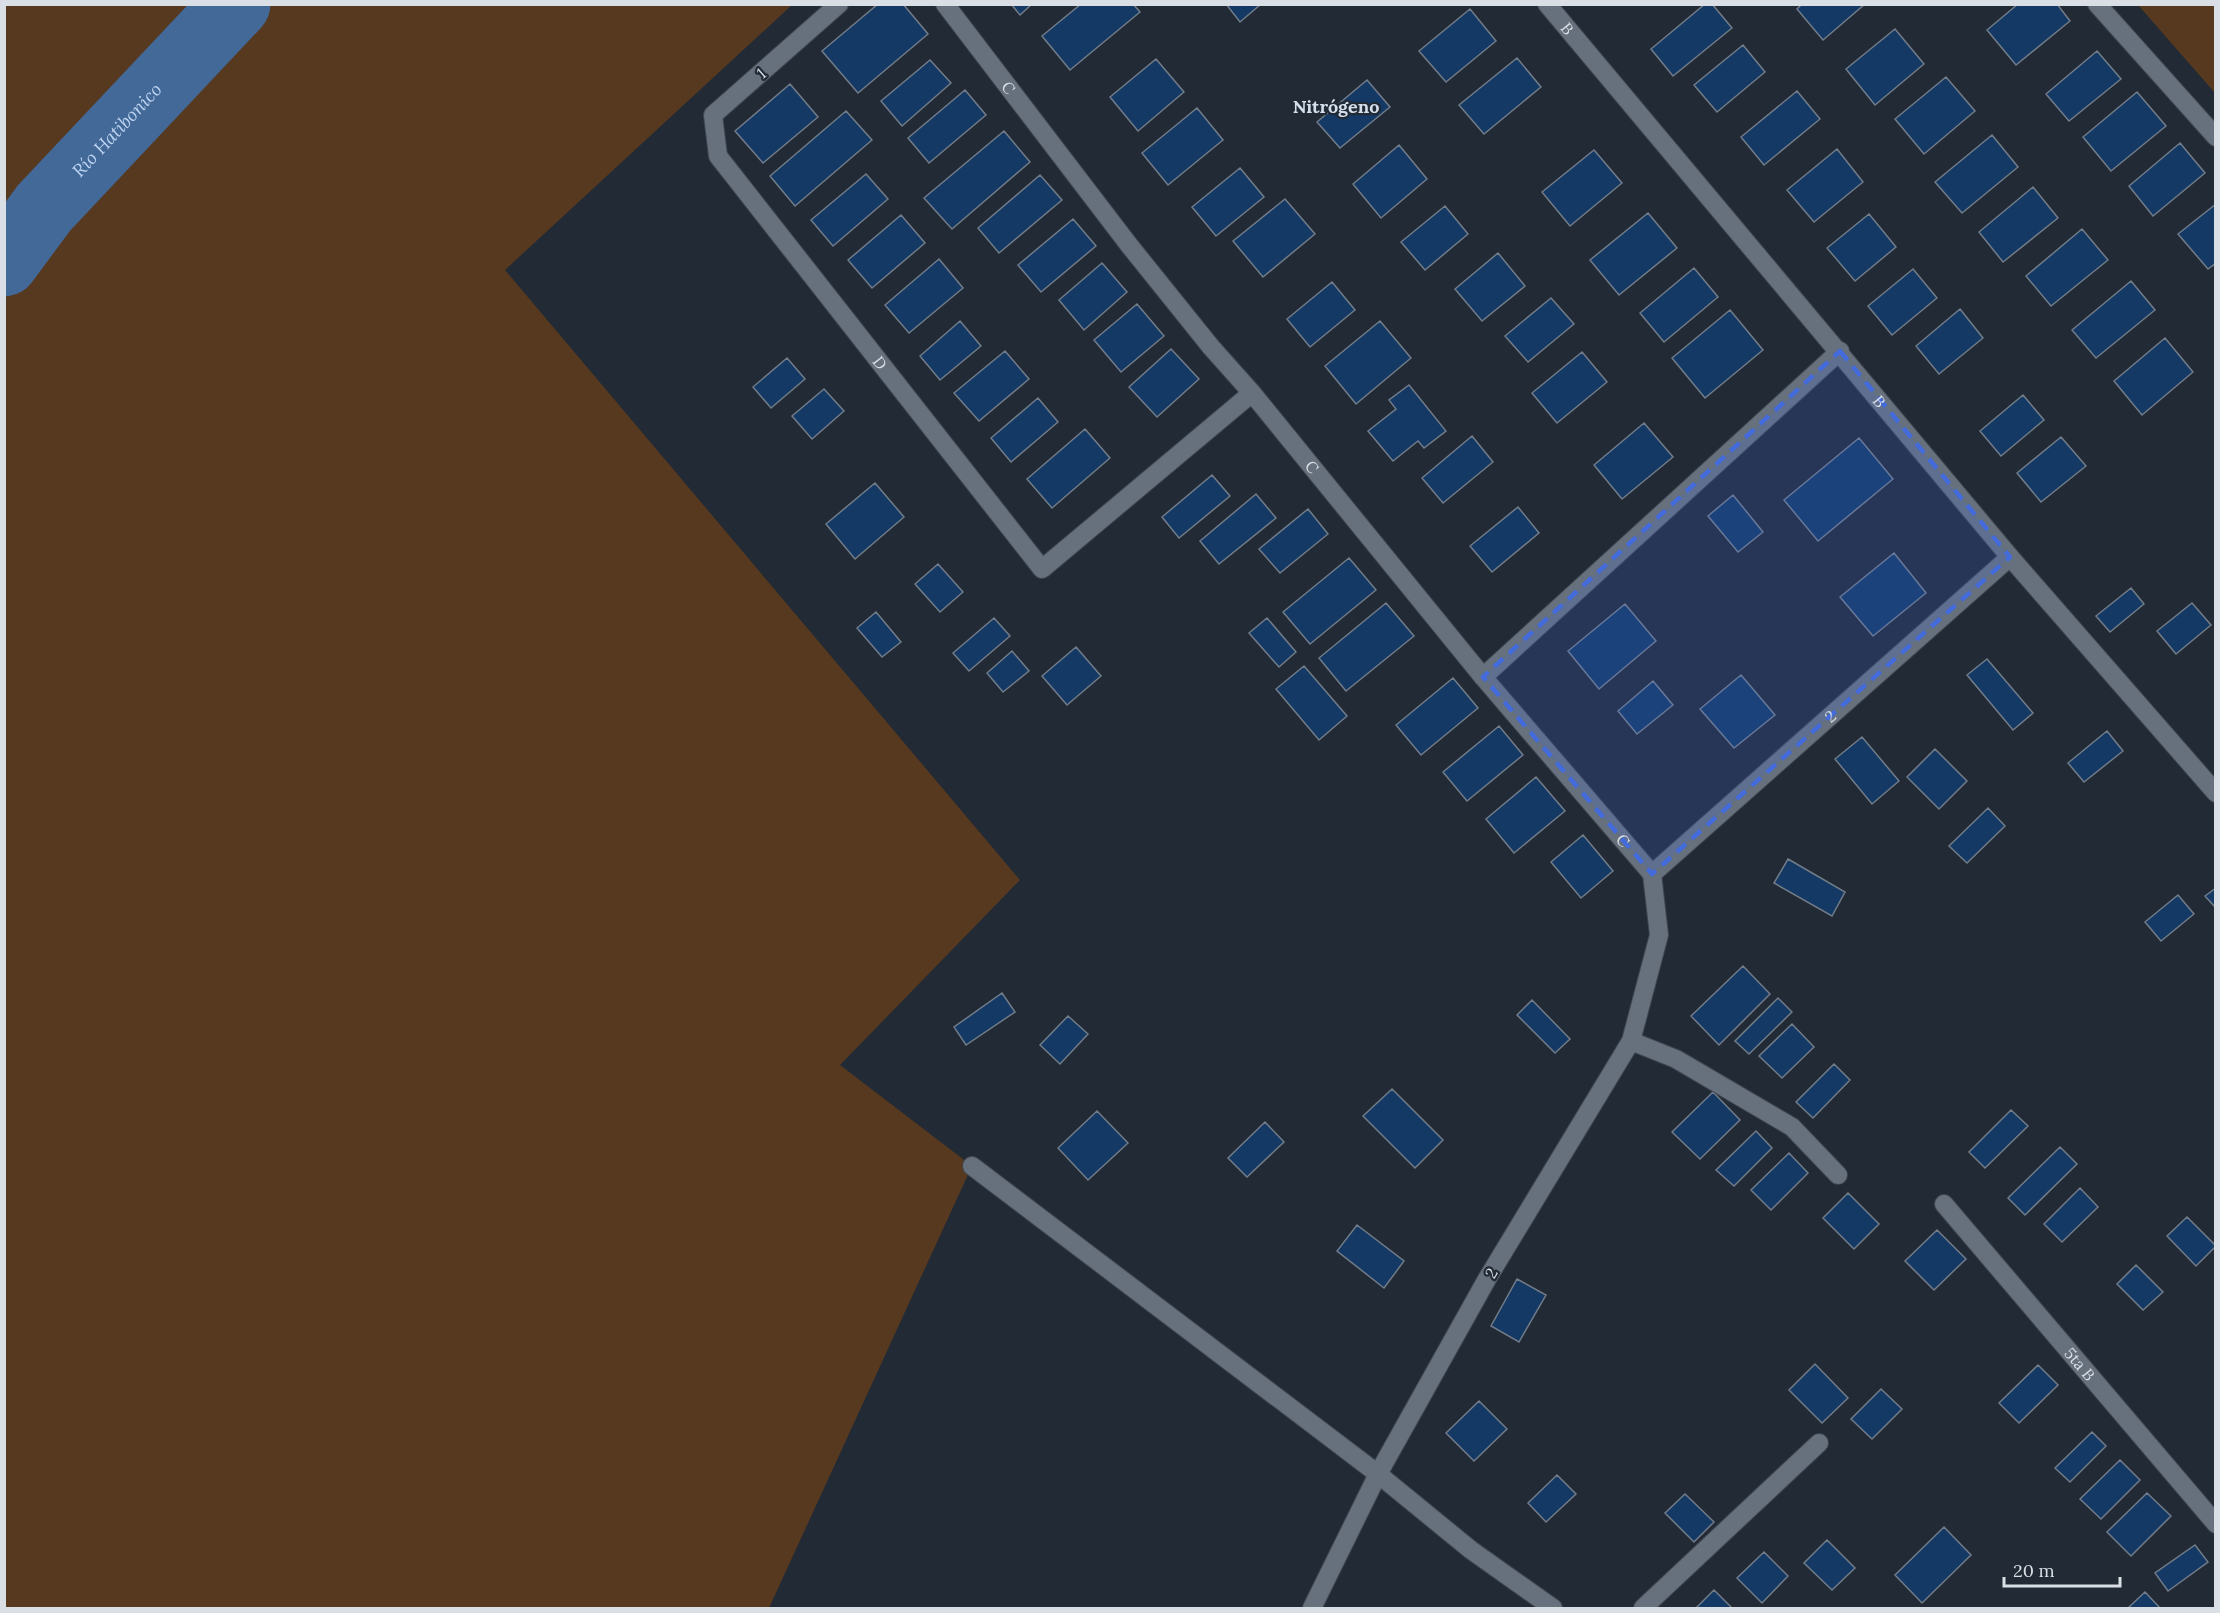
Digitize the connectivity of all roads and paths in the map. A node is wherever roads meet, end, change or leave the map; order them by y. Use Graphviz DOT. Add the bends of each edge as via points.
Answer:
graph roads {
  1 [pos="839,4"];
  2 [pos="945,4"];
  3 [pos="1547,4"];
  4 [pos="2097,4"];
  5 [pos="2216,137"];
  6 [pos="718,156"];
  7 [pos="1840,351"];
  8 [pos="1252,393"];
  9 [pos="2010,557"];
  10 [pos="1483,677"];
  11 [pos="2216,793"];
  12 [pos="1652,874"];
  13 [pos="1631,1041"];
  14 [pos="972,1166"];
  15 [pos="1838,1174"];
  16 [pos="1944,1204"];
  17 [pos="1819,1443"];
  18 [pos="1378,1474"];
  19 [pos="2216,1524"];
  20 [pos="1312,1608"];
  21 [pos="1553,1608"];
  22 [pos="1643,1608"];
  1 -- 6 [label="street, 1" via="713,115"];
  2 -- 8 [label="street, C" via="1129,245"];
  3 -- 7 [label="street, B"];
  4 -- 5 [label="street"];
  6 -- 8 [label="street, D" via="1042,569"];
  7 -- 9 [label="street, B"];
  7 -- 10 [label="street"];
  8 -- 10 [label="street, C"];
  9 -- 11 [label="street, B"];
  9 -- 12 [label="street, 2"];
  10 -- 12 [label="street, C"];
  12 -- 13 [label="street, 2" via="1659,935"];
  13 -- 15 [label="street" via="1676,1059 1792,1127"];
  13 -- 18 [label="street, 2" via="1487,1280"];
  14 -- 18 [label="street"];
  16 -- 19 [label="street, 5ta B"];
  17 -- 22 [label="street"];
  18 -- 20 [label="street, 2"];
  18 -- 21 [label="street" via="1471,1550"];
}
